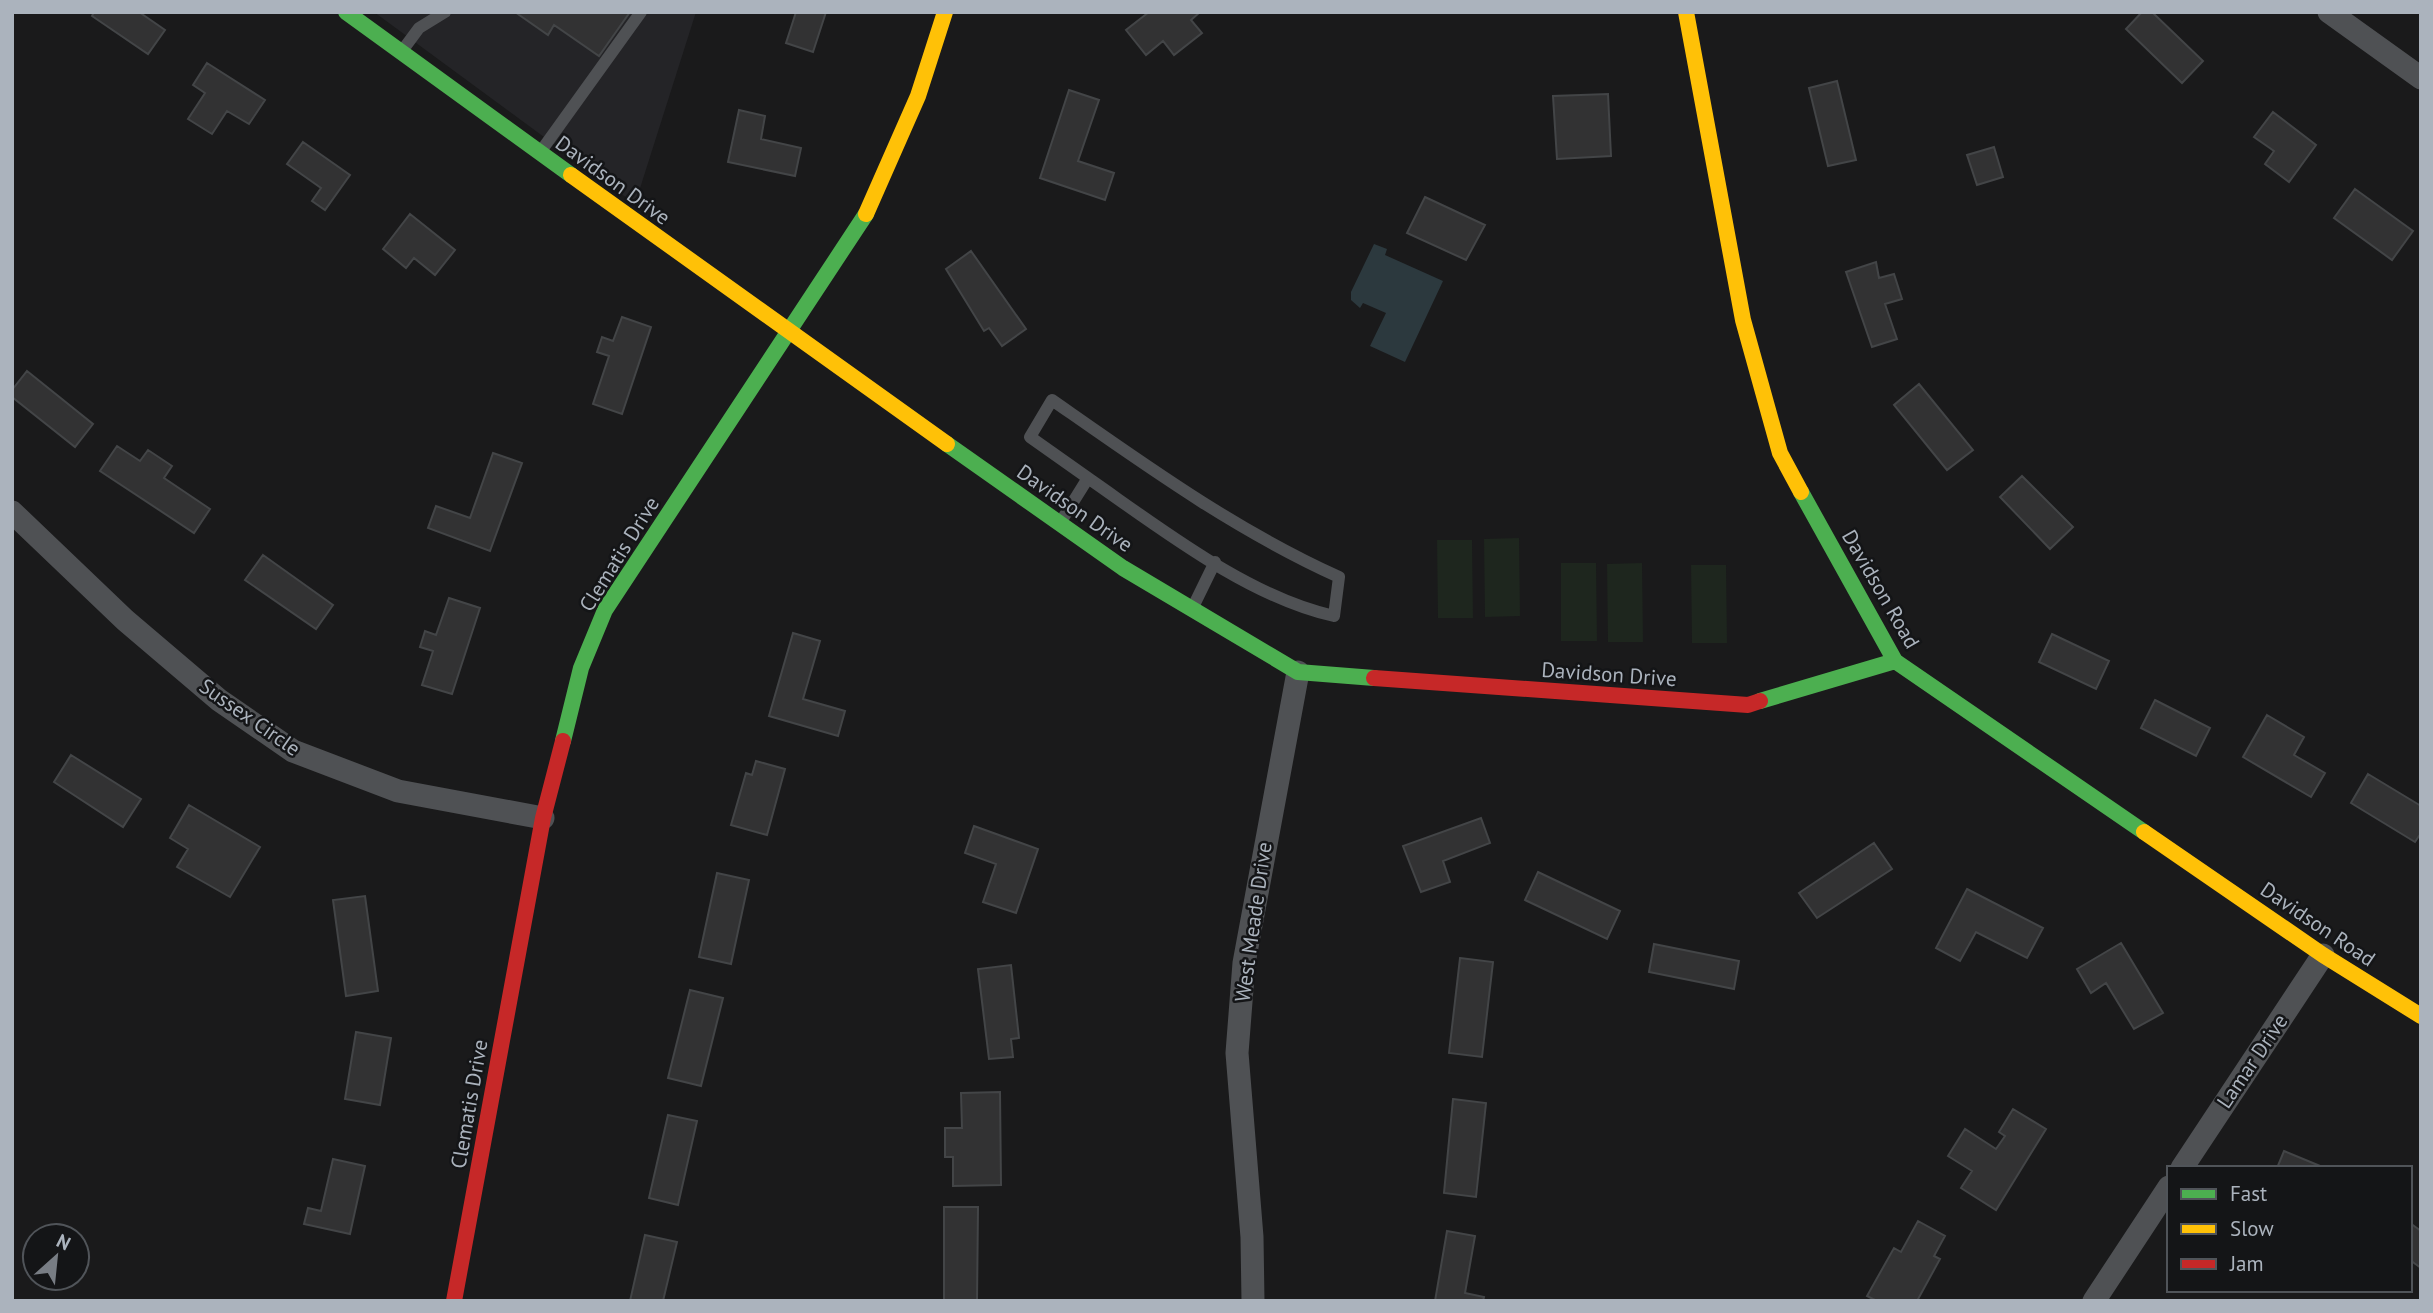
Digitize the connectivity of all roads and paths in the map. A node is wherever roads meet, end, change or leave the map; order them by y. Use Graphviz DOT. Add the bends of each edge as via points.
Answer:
graph roads {
  1 [pos="346,12"];
  2 [pos="445,12"];
  3 [pos="641,12"];
  4 [pos="945,12"];
  5 [pos="1686,12"];
  6 [pos="2329,12"];
  7 [pos="401,52"];
  8 [pos="2421,78"];
  9 [pos="540,153"];
  10 [pos="789,332"];
  11 [pos="1088,478"];
  12 [pos="12,512"];
  13 [pos="1060,523"];
  14 [pos="1215,562"];
  15 [pos="1192,609"];
  16 [pos="1895,660"];
  17 [pos="1298,672"];
  18 [pos="543,818"];
  19 [pos="2323,955"];
  20 [pos="2421,1016"];
  21 [pos="2183,1166"];
  22 [pos="2167,1190"];
  23 [pos="454,1301"];
  24 [pos="1253,1301"];
  25 [pos="2094,1301"];
  1 -- 7 [label="street, Davidson Drive"];
  2 -- 7 [label="lane" via="419,28"];
  3 -- 9 [label="lane"];
  4 -- 10 [label="street, Clematis Drive" via="918,96 862,224"];
  5 -- 16 [label="street, Davidson Road" via="1743,320 1780,453"];
  6 -- 8 [label="street"];
  7 -- 9 [label="street, Davidson Drive"];
  9 -- 10 [label="street, Davidson Drive"];
  10 -- 13 [label="street, Davidson Drive"];
  10 -- 18 [label="street, Clematis Drive" via="604,610 581,668"];
  11 -- 13 [label="lane"];
  11 -- 14 [label="lane"];
  11 -- 14 [label="lane" via="1030,437 1052,400 1229,521 1339,577 1334,616 1307,610"];
  12 -- 18 [label="street, Sussex Circle" via="125,620 209,691 293,751 398,791"];
  13 -- 15 [label="street, Davidson Drive"];
  14 -- 15 [label="lane"];
  15 -- 17 [label="street, Davidson Drive"];
  16 -- 17 [label="street, Davidson Drive" via="1748,705"];
  16 -- 19 [label="street, Davidson Road"];
  17 -- 24 [label="street, West Meade Drive" via="1244,963 1240,1014 1239,1091"];
  18 -- 23 [label="street, Clematis Drive"];
  19 -- 20 [label="street, Davidson Road"];
  19 -- 21 [label="street, Lamar Drive"];
  22 -- 25 [label="street"];
}
